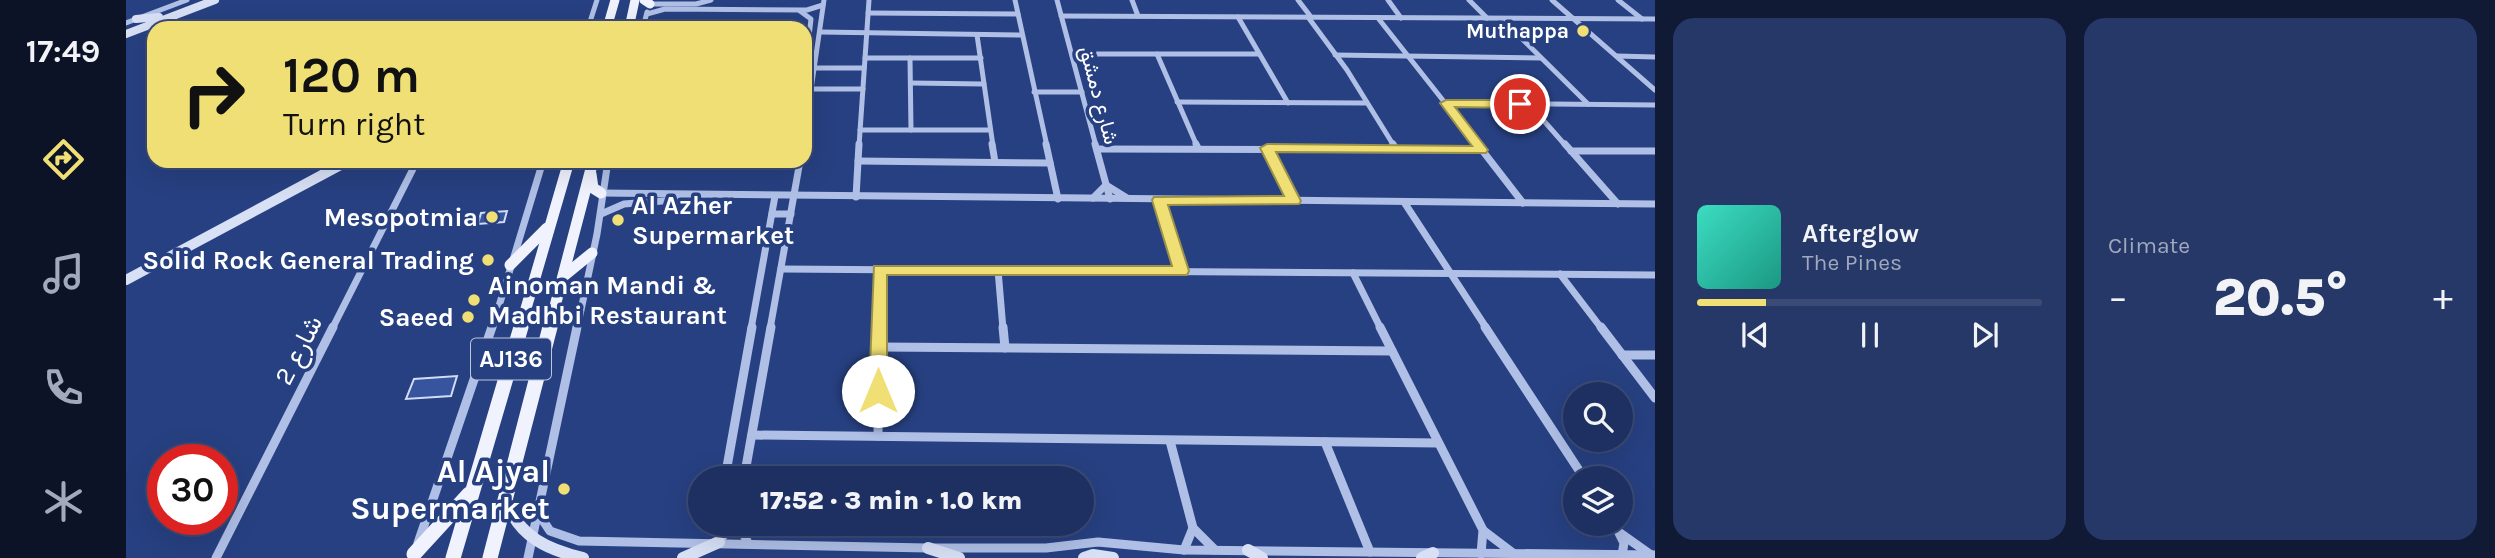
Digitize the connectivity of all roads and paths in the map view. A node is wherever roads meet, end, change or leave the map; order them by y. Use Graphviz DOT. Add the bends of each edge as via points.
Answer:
graph roads {
  1 [pos="187,0"];
  2 [pos="203,0"];
  3 [pos="215,0"];
  4 [pos="597,0"];
  5 [pos="615,0"];
  6 [pos="635,0"];
  7 [pos="713,0"];
  8 [pos="869,0"];
  9 [pos="1015,0"];
  10 [pos="1057,0"];
  11 [pos="1132,0"];
  12 [pos="1298,0"];
  13 [pos="1388,0"];
  14 [pos="1469,0"];
  15 [pos="1552,0"];
  16 [pos="1618,0"];
  17 [pos="823,2"];
  18 [pos="648,5"];
  19 [pos="724,10"];
  20 [pos="796,10"];
  21 [pos="868,13"];
  22 [pos="1018,14"];
  23 [pos="1061,16"];
  24 [pos="1138,16"];
  25 [pos="159,17"];
  26 [pos="1238,17"];
  27 [pos="1309,17"];
  28 [pos="1378,18"];
  29 [pos="1401,18"];
  30 [pos="136,19"];
  31 [pos="1487,19"];
  32 [pos="1501,19"];
  33 [pos="1574,19"];
  34 [pos="1643,19"];
  35 [pos="1655,19"];
  36 [pos="150,21"];
  37 [pos="157,21"];
  38 [pos="590,21"];
  39 [pos="609,21"];
  40 [pos="630,21"];
  41 [pos="810,21"];
  42 [pos="147,22"];
  43 [pos="126,23"];
  44 [pos="147,24"];
  45 [pos="126,32"];
  46 [pos="820,32"];
  47 [pos="867,33"];
  48 [pos="978,35"];
  49 [pos="1022,36"];
  50 [pos="812,52"];
  51 [pos="1072,54"];
  52 [pos="1157,54"];
  53 [pos="1259,54"];
  54 [pos="1335,55"];
  55 [pos="1409,55"];
  56 [pos="1616,56"];
  57 [pos="815,57"];
  58 [pos="1655,57"];
  59 [pos="865,58"];
  60 [pos="910,58"];
  61 [pos="981,58"];
  62 [pos="1541,58"];
  63 [pos="814,68"];
  64 [pos="864,68"];
  65 [pos="911,83"];
  66 [pos="984,84"];
  67 [pos="812,89"];
  68 [pos="863,89"];
  69 [pos="1655,90"];
  70 [pos="1034,92"];
  71 [pos="1082,92"];
  72 [pos="1177,102"];
  73 [pos="1288,103"];
  74 [pos="1366,103"];
  75 [pos="1446,103"];
  76 [pos="1529,104"];
  77 [pos="1588,105"];
  78 [pos="1655,105"];
  79 [pos="860,130"];
  80 [pos="911,130"];
  81 [pos="990,130"];
  82 [pos="1198,148"];
  83 [pos="1267,148"];
  84 [pos="1097,149"];
  85 [pos="1396,149"];
  86 [pos="1482,150"];
  87 [pos="1571,151"];
  88 [pos="1655,151"];
  89 [pos="858,161"];
  90 [pos="995,162"];
  91 [pos="1050,163"];
  92 [pos="333,168"];
  93 [pos="413,168"];
  94 [pos="541,168"];
  95 [pos="567,168"];
  96 [pos="591,168"];
  97 [pos="592,168"];
  98 [pos="606,168"];
  99 [pos="799,168"];
  100 [pos="1107,185"];
  101 [pos="601,193"];
  102 [pos="708,195"];
  103 [pos="775,196"];
  104 [pos="795,196"];
  105 [pos="856,197"];
  106 [pos="1058,199"];
  107 [pos="1091,199"];
  108 [pos="1110,199"];
  109 [pos="1131,199"];
  110 [pos="1159,200"];
  111 [pos="1294,201"];
  112 [pos="1404,202"];
  113 [pos="1523,203"];
  114 [pos="1618,204"];
  115 [pos="1655,204"];
  116 [pos="772,214"];
  117 [pos="791,214"];
  118 [pos="600,215"];
  119 [pos="549,225"];
  120 [pos="592,253"];
  121 [pos="510,265"];
  122 [pos="780,269"];
  123 [pos="879,270"];
  124 [pos="998,270"];
  125 [pos="1181,271"];
  126 [pos="1353,273"];
  127 [pos="1453,274"];
  128 [pos="1560,274"];
  129 [pos="1655,275"];
  130 [pos="563,279"];
  131 [pos="126,280"];
  132 [pos="879,347"];
  133 [pos="1005,348"];
  134 [pos="1392,351"];
  135 [pos="1622,355"];
  136 [pos="1655,355"];
  137 [pos="1655,397"];
  138 [pos="752,435"];
  139 [pos="878,436"];
  140 [pos="1170,441"];
  141 [pos="1325,442"];
  142 [pos="1438,443"];
  143 [pos="727,466"];
  144 [pos="746,466"];
  145 [pos="1576,466"];
  146 [pos="475,485"];
  147 [pos="506,493"];
  148 [pos="538,513"];
  149 [pos="1194,528"];
  150 [pos="1483,530"];
  151 [pos="724,536"];
  152 [pos="743,536"];
  153 [pos="1622,536"];
  154 [pos="1625,536"];
  155 [pos="532,538"];
  156 [pos="719,542"];
  157 [pos="748,543"];
  158 [pos="928,548"];
  159 [pos="1184,550"];
  160 [pos="1215,550"];
  161 [pos="1248,550"];
  162 [pos="1370,552"];
  163 [pos="566,554"];
  164 [pos="1481,554"];
  165 [pos="1514,554"];
  166 [pos="1622,555"];
  167 [pos="1654,555"];
  168 [pos="414,556"];
  169 [pos="1428,556"];
  170 [pos="216,558"];
  171 [pos="453,558"];
  172 [pos="490,558"];
  173 [pos="528,558"];
  174 [pos="548,558"];
  175 [pos="583,558"];
  176 [pos="683,558"];
  177 [pos="959,558"];
  178 [pos="1084,558"];
  179 [pos="1113,558"];
  180 [pos="1262,558"];
  1 -- 30 [label="street"];
  2 -- 25 [label="street"];
  3 -- 37 [label="street"];
  4 -- 38 [label="street"];
  5 -- 39 [label="main road"];
  6 -- 40 [label="main road"];
  7 -- 18 [label="street"];
  7 -- 19 [label="street"];
  8 -- 21 [label="street"];
  9 -- 22 [label="street"];
  10 -- 23 [label="street, شارع دمشق"];
  11 -- 24 [label="street"];
  12 -- 27 [label="street"];
  13 -- 29 [label="street"];
  14 -- 31 [label="street"];
  15 -- 33 [label="street"];
  16 -- 34 [label="street"];
  17 -- 20 [label="street"];
  17 -- 46 [label="street"];
  18 -- 19 [label="street"];
  19 -- 20 [label="street"];
  20 -- 41 [label="street" via="811,16"];
  21 -- 22 [label="street"];
  21 -- 47 [label="street"];
  22 -- 49 [label="street"];
  23 -- 24 [label="street"];
  23 -- 51 [label="street, شارع دمشق"];
  24 -- 26 [label="street"];
  25 -- 30 [label="street"];
  25 -- 36 [label="street"];
  26 -- 27 [label="street"];
  26 -- 53 [label="street"];
  27 -- 28 [label="street"];
  27 -- 54 [label="street"];
  28 -- 29 [label="street"];
  28 -- 55 [label="street"];
  29 -- 31 [label="street"];
  30 -- 43 [label="street"];
  31 -- 32 [label="street"];
  32 -- 33 [label="street"];
  32 -- 62 [label="street"];
  33 -- 34 [label="street"];
  33 -- 56 [label="street"];
  34 -- 35 [label="street"];
  42 -- 45 [label="street"];
  44 -- 45 [label="street"];
  46 -- 47 [label="street"];
  46 -- 57 [label="street"];
  47 -- 48 [label="street"];
  47 -- 59 [label="street"];
  48 -- 49 [label="street"];
  48 -- 61 [label="street"];
  49 -- 70 [label="street"];
  50 -- 57 [label="street"];
  51 -- 52 [label="street"];
  51 -- 71 [label="street, شارع دمشق"];
  52 -- 53 [label="street"];
  52 -- 72 [label="street"];
  53 -- 73 [label="street"];
  54 -- 55 [label="street"];
  54 -- 74 [label="street"];
  55 -- 62 [label="street"];
  55 -- 75 [label="street"];
  56 -- 58 [label="street"];
  56 -- 69 [label="street"];
  57 -- 63 [label="street"];
  59 -- 60 [label="street"];
  59 -- 64 [label="street"];
  60 -- 61 [label="street"];
  60 -- 65 [label="street"];
  61 -- 66 [label="street"];
  62 -- 77 [label="street"];
  63 -- 64 [label="street"];
  63 -- 67 [label="street"];
  64 -- 68 [label="street"];
  65 -- 66 [label="street"];
  65 -- 80 [label="street"];
  66 -- 81 [label="street"];
  67 -- 68 [label="street"];
  68 -- 79 [label="street"];
  70 -- 71 [label="street"];
  70 -- 91 [label="street"];
  71 -- 84 [label="street, شارع دمشق"];
  72 -- 73 [label="street"];
  72 -- 82 [label="street"];
  73 -- 74 [label="street"];
  74 -- 85 [label="street"];
  75 -- 76 [label="street"];
  75 -- 86 [label="street"];
  76 -- 77 [label="street"];
  76 -- 87 [label="street"];
  77 -- 78 [label="street"];
  79 -- 80 [label="street"];
  79 -- 89 [label="street"];
  80 -- 81 [label="street"];
  81 -- 90 [label="street"];
  82 -- 83 [label="street"];
  82 -- 84 [label="street"];
  83 -- 85 [label="street"];
  83 -- 111 [label="street"];
  84 -- 100 [label="street, شارع دمشق"];
  85 -- 86 [label="street"];
  86 -- 113 [label="street"];
  87 -- 88 [label="street"];
  87 -- 114 [label="street"];
  89 -- 90 [label="street"];
  89 -- 105 [label="street"];
  90 -- 91 [label="street"];
  91 -- 106 [label="street"];
  92 -- 131 [label="street"];
  93 -- 170 [label="street, شارع 2"];
  94 -- 121 [label="street"];
  95 -- 119 [label="main road, AJ136"];
  96 -- 130 [label="main road, AJ136"];
  97 -- 101 [label="main road" via="593,188"];
  98 -- 101 [label="street"];
  99 -- 104 [label="street"];
  100 -- 107 [label="street"];
  100 -- 108 [label="street, شارع دمشق"];
  100 -- 109 [label="street"];
  101 -- 102 [label="street"];
  101 -- 118 [label="street"];
  102 -- 103 [label="street"];
  102 -- 118 [label="street" via="678,203 620,204"];
  103 -- 104 [label="street"];
  103 -- 116 [label="street"];
  104 -- 105 [label="street"];
  104 -- 117 [label="street"];
  105 -- 106 [label="street"];
  106 -- 107 [label="street"];
  107 -- 108 [label="street"];
  108 -- 109 [label="street"];
  109 -- 110 [label="street"];
  110 -- 111 [label="street"];
  110 -- 125 [label="street"];
  111 -- 112 [label="street"];
  112 -- 113 [label="street"];
  112 -- 127 [label="street"];
  113 -- 114 [label="street"];
  114 -- 115 [label="street"];
  116 -- 117 [label="street"];
  116 -- 143 [label="street"];
  117 -- 122 [label="street"];
  118 -- 120 [label="street"];
  119 -- 121 [label="main road"];
  119 -- 146 [label="main road, AJ136"];
  120 -- 130 [label="main road"];
  120 -- 148 [label="street"];
  121 -- 168 [label="street"];
  122 -- 123 [label="street"];
  122 -- 138 [label="street"];
  123 -- 124 [label="street"];
  123 -- 132 [label="street"];
  124 -- 125 [label="street"];
  124 -- 133 [label="street"];
  125 -- 126 [label="street"];
  126 -- 127 [label="street"];
  126 -- 134 [label="street"];
  127 -- 128 [label="street"];
  127 -- 145 [label="street"];
  128 -- 129 [label="street"];
  128 -- 135 [label="street"];
  130 -- 147 [label="main road, AJ136"];
  132 -- 133 [label="street"];
  132 -- 139 [label="street"];
  133 -- 134 [label="street"];
  134 -- 142 [label="street"];
  135 -- 136 [label="street"];
  135 -- 137 [label="street"];
  138 -- 139 [label="street"];
  138 -- 144 [label="street"];
  139 -- 140 [label="street"];
  140 -- 141 [label="street"];
  140 -- 149 [label="street"];
  141 -- 142 [label="street"];
  141 -- 162 [label="street"];
  142 -- 150 [label="street"];
  146 -- 168 [label="main road"];
  146 -- 171 [label="main road, AJ136"];
  147 -- 155 [label="street" via="513,520"];
  147 -- 172 [label="main road, AJ136"];
  148 -- 155 [label="street"];
  148 -- 156 [label="street" via="551,531 571,540"];
  149 -- 159 [label="street"];
  149 -- 160 [label="street"];
  150 -- 164 [label="street"];
  150 -- 165 [label="street"];
  151 -- 156 [label="street"];
  152 -- 157 [label="street"];
  153 -- 166 [label="street"];
  154 -- 167 [label="street"];
  155 -- 163 [label="street"];
  155 -- 173 [label="street"];
  156 -- 157 [label="street"];
  156 -- 176 [label="street"];
  157 -- 158 [label="street"];
  158 -- 159 [label="street" via="1046,548 1089,542"];
  158 -- 177 [label="street"];
  159 -- 160 [label="street"];
  160 -- 161 [label="street"];
  161 -- 162 [label="street"];
  161 -- 180 [label="street"];
  162 -- 169 [label="street"];
  163 -- 174 [label="street"];
  163 -- 175 [label="street"];
  164 -- 165 [label="street"];
  164 -- 169 [label="street"];
  165 -- 166 [label="street"];
  166 -- 167 [label="street"];
  178 -- 179 [label="street"];
}
